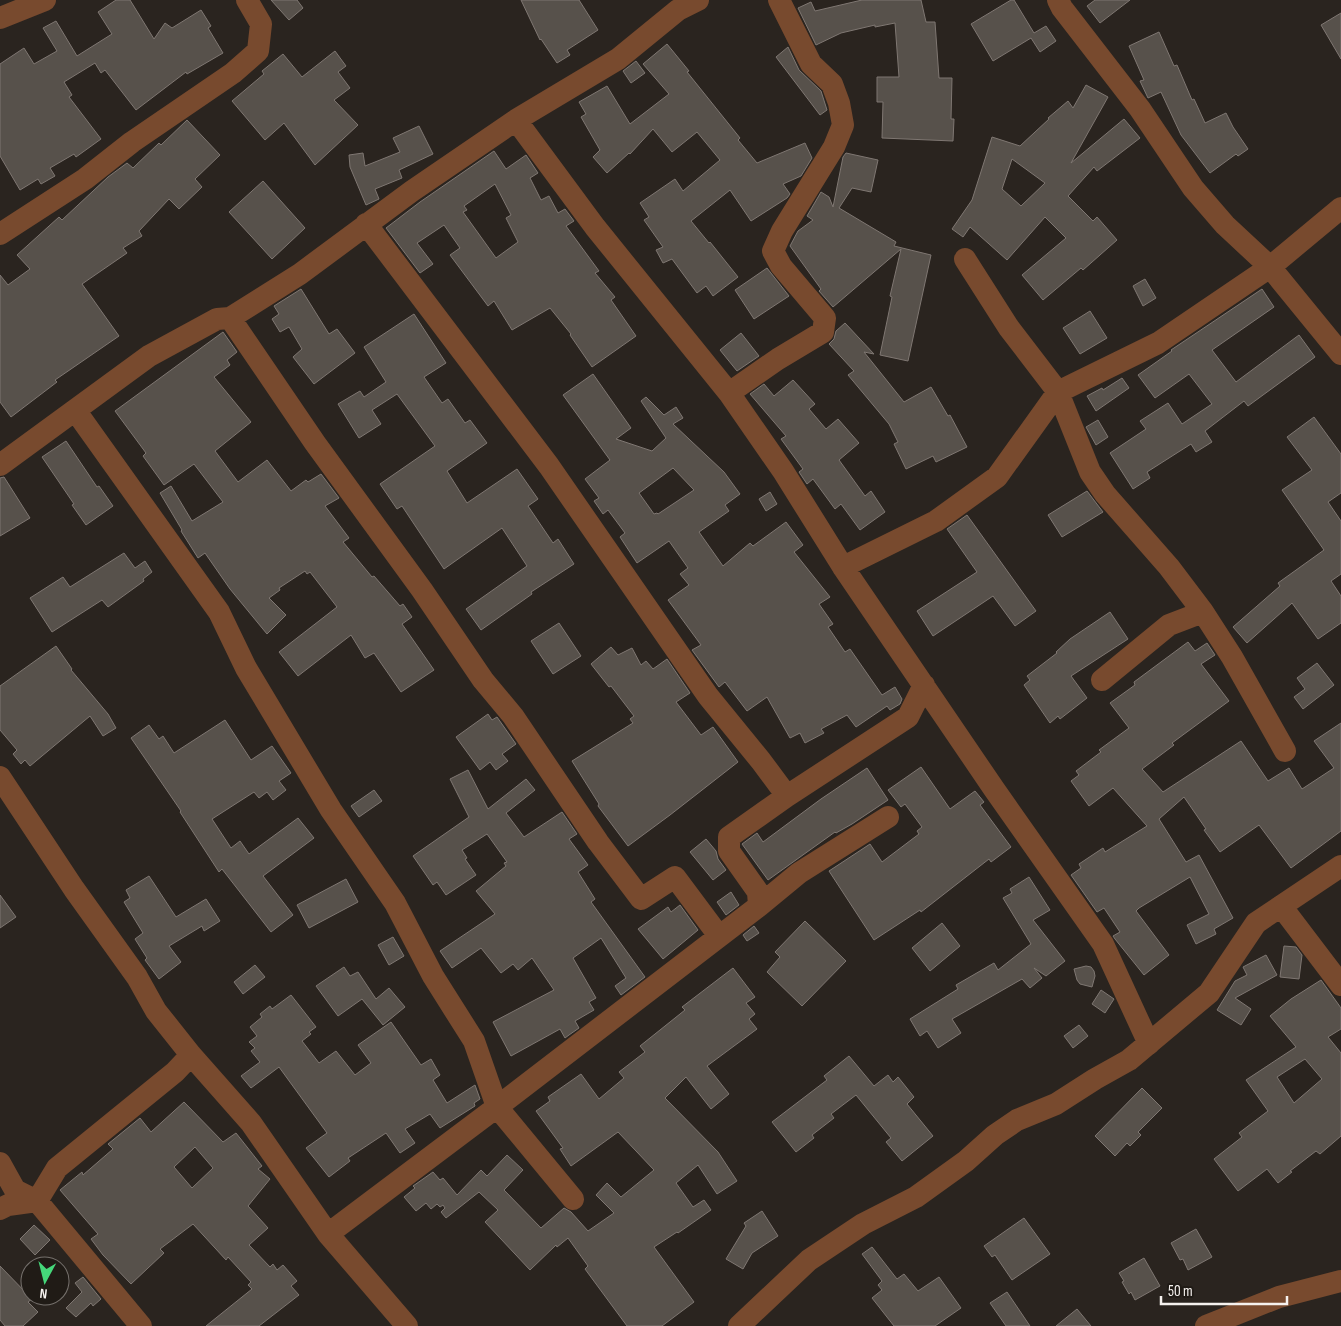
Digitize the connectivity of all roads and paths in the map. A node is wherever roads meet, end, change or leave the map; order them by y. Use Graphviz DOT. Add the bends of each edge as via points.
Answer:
graph roads {
  1 [pos="45,0"];
  2 [pos="247,0"];
  3 [pos="698,0"];
  4 [pos="779,0"];
  5 [pos="1058,0"];
  6 [pos="0,18"];
  7 [pos="516,120"];
  8 [pos="1341,208"];
  9 [pos="366,224"];
  10 [pos="0,234"];
  11 [pos="965,259"];
  12 [pos="1270,267"];
  13 [pos="230,318"];
  14 [pos="1341,354"];
  15 [pos="1058,392"];
  16 [pos="729,394"];
  17 [pos="75,410"];
  18 [pos="0,466"];
  19 [pos="843,567"];
  20 [pos="1203,612"];
  21 [pos="1102,680"];
  22 [pos="924,685"];
  23 [pos="908,717"];
  24 [pos="950,724"];
  25 [pos="1285,751"];
  26 [pos="0,777"];
  27 [pos="787,796"];
  28 [pos="888,817"];
  29 [pos="1341,866"];
  30 [pos="759,906"];
  31 [pos="1281,906"];
  32 [pos="719,936"];
  33 [pos="1341,985"];
  34 [pos="1149,1044"];
  35 [pos="191,1055"];
  36 [pos="496,1107"];
  37 [pos="0,1163"];
  38 [pos="572,1199"];
  39 [pos="37,1202"];
  40 [pos="0,1208"];
  41 [pos="328,1234"];
  42 [pos="1341,1280"];
  43 [pos="141,1326"];
  44 [pos="407,1326"];
  45 [pos="739,1326"];
  46 [pos="1206,1326"];
  1 -- 6 [label="street"];
  2 -- 10 [label="street" via="261,24 258,51 233,73 132,142 85,179"];
  3 -- 7 [label="street" via="678,10 618,59"];
  4 -- 16 [label="street" via="812,64 832,84 844,125 773,251 780,266 825,318 823,332"];
  5 -- 12 [label="street" via="1140,109 1193,188 1225,225"];
  7 -- 9 [label="street"];
  7 -- 16 [label="street" via="595,227"];
  8 -- 12 [label="street"];
  9 -- 13 [label="street" via="300,274"];
  9 -- 27 [label="street" via="550,466 708,696"];
  11 -- 15 [label="street" via="1009,328"];
  12 -- 14 [label="street"];
  12 -- 15 [label="street" via="1158,343"];
  13 -- 17 [label="street" via="217,319 149,356"];
  13 -- 32 [label="street" via="315,443 641,899 676,877"];
  15 -- 19 [label="street" via="997,477 936,521"];
  15 -- 20 [label="street" via="1090,472"];
  16 -- 19 [label="street" via="783,471"];
  17 -- 18 [label="street"];
  17 -- 36 [label="street" via="218,612 246,668 331,810 395,903 433,976 474,1041"];
  19 -- 22 [label="street"];
  20 -- 21 [label="street" via="1169,625"];
  20 -- 25 [label="street" via="1232,656"];
  22 -- 23 [label="street"];
  22 -- 24 [label="street"];
  23 -- 24 [label="street"];
  23 -- 27 [label="street"];
  24 -- 34 [label="street" via="1103,944"];
  26 -- 35 [label="street" via="137,977 156,1011"];
  27 -- 30 [label="street" via="730,837 729,851 758,892"];
  28 -- 30 [label="street" via="799,873"];
  29 -- 31 [label="street"];
  30 -- 32 [label="street"];
  31 -- 33 [label="street"];
  31 -- 34 [label="street" via="1256,923 1209,993"];
  32 -- 36 [label="street"];
  34 -- 45 [label="street" via="1129,1060 1056,1104 1017,1120 916,1197 863,1224 809,1260"];
  35 -- 39 [label="street" via="175,1072 57,1168"];
  35 -- 41 [label="street" via="252,1123"];
  36 -- 38 [label="street"];
  36 -- 41 [label="street"];
  37 -- 39 [label="street" via="14,1190"];
  39 -- 40 [label="street"];
  39 -- 43 [label="street"];
  41 -- 44 [label="street"];
  42 -- 46 [label="street" via="1278,1297"];
}
